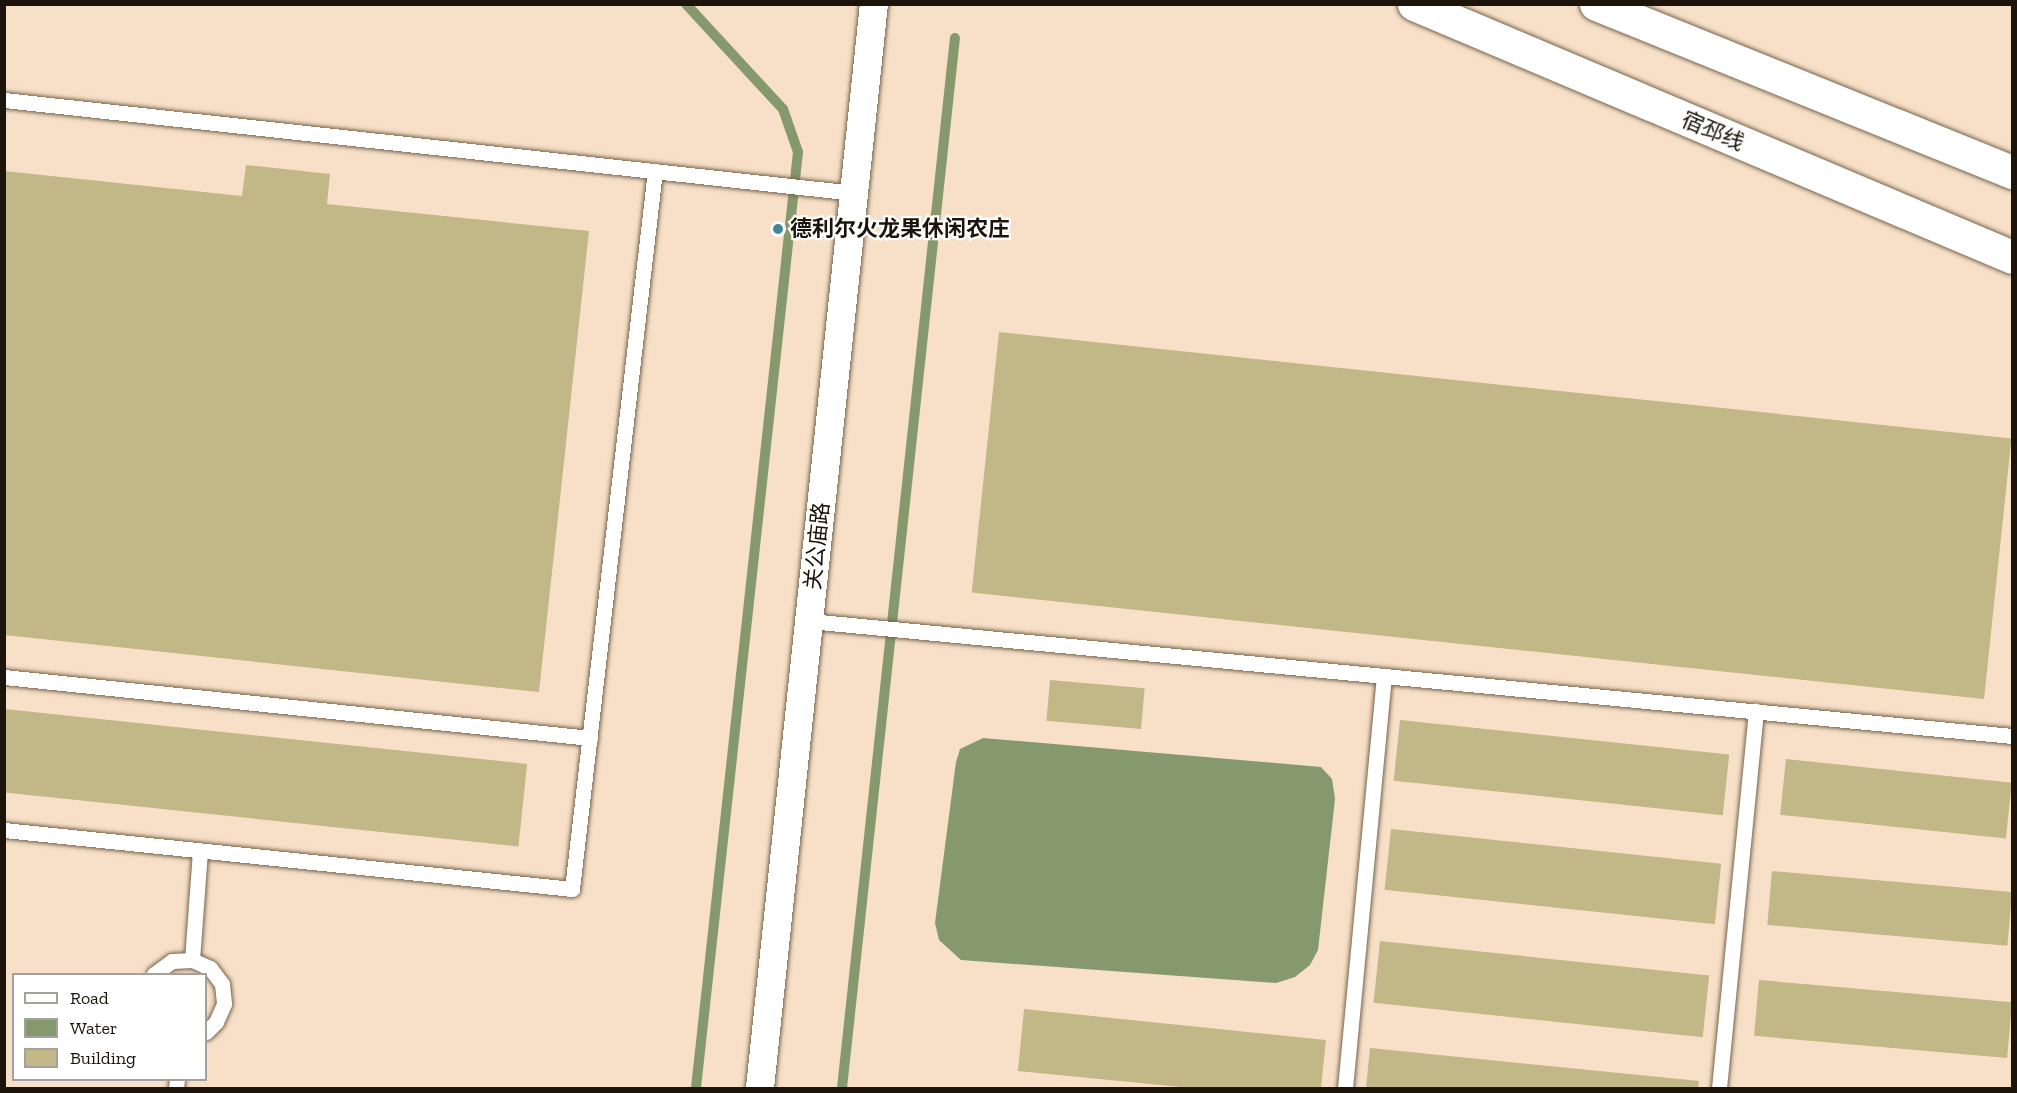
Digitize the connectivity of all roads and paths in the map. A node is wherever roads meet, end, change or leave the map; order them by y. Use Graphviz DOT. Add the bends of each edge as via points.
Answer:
graph roads {
  1 [pos="874,4"];
  2 [pos="1414,4"];
  3 [pos="1596,4"];
  4 [pos="4,100"];
  5 [pos="655,171"];
  6 [pos="2013,172"];
  7 [pos="855,193"];
  8 [pos="2013,257"];
  9 [pos="809,621"];
  10 [pos="1384,676"];
  11 [pos="4,677"];
  12 [pos="1756,711"];
  13 [pos="2013,736"];
  14 [pos="590,738"];
  15 [pos="4,830"];
  16 [pos="200,850"];
  17 [pos="192,960"];
  18 [pos="157,973"];
  19 [pos="207,1031"];
  20 [pos="760,1089"];
  21 [pos="1345,1089"];
  22 [pos="1719,1089"];
  1 -- 7 [label="street, 关公庙路"];
  2 -- 8 [label="main road, 宿邳线"];
  3 -- 6 [label="main road"];
  4 -- 5 [label="lane"];
  5 -- 7 [label="lane"];
  5 -- 14 [label="lane"];
  7 -- 9 [label="street, 关公庙路"];
  9 -- 10 [label="lane"];
  9 -- 20 [label="street, 关公庙路"];
  10 -- 12 [label="lane"];
  10 -- 21 [label="lane"];
  11 -- 14 [label="lane"];
  12 -- 13 [label="lane"];
  12 -- 22 [label="lane"];
  14 -- 16 [label="lane" via="572,889"];
  15 -- 16 [label="lane"];
  16 -- 17 [label="lane"];
  17 -- 18 [label="lane" via="172,961"];
  17 -- 19 [label="lane" via="210,968 222,984 224,1004 216,1023"];
}
